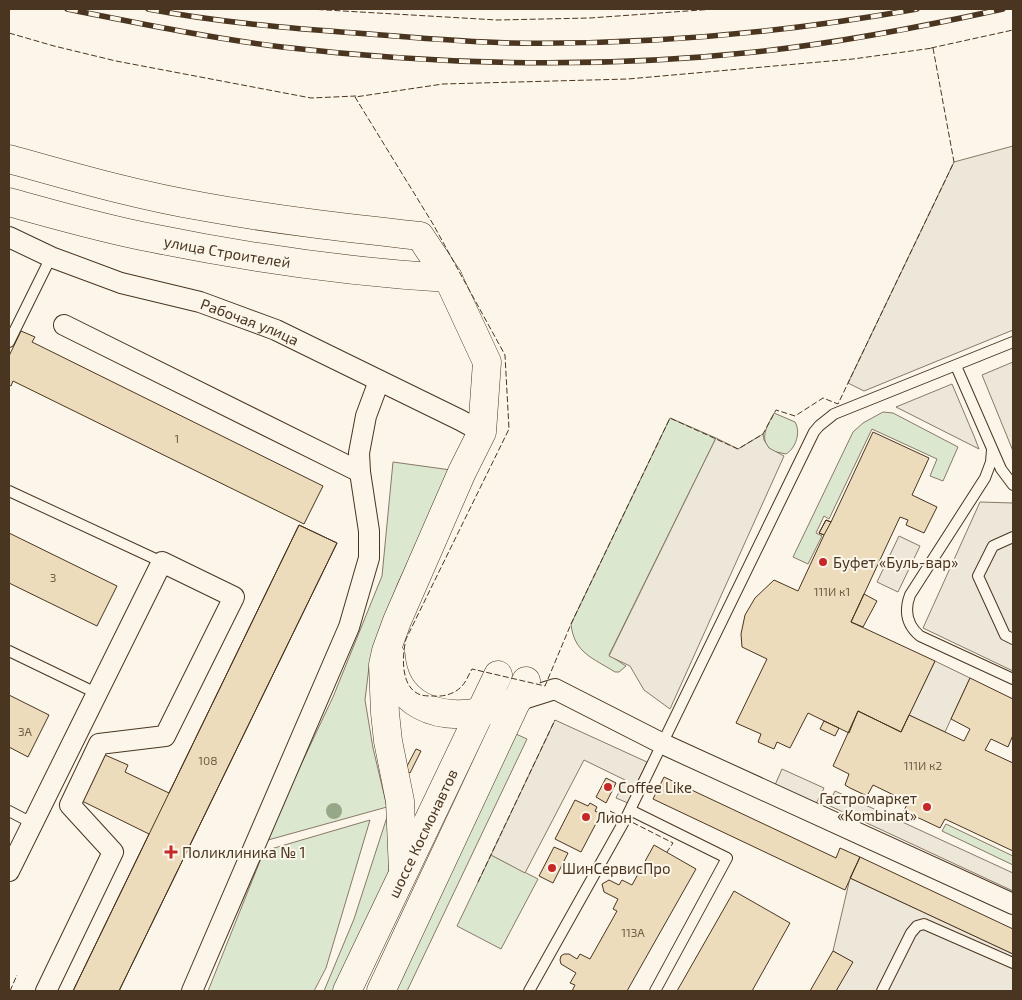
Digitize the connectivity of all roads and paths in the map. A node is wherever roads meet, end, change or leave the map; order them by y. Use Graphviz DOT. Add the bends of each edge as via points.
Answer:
graph roads {
  1 [pos="9,159"];
  2 [pos="9,202"];
  3 [pos="9,237"];
  4 [pos="51,257"];
  5 [pos="448,278"];
  6 [pos="64,325"];
  7 [pos="9,342"];
  8 [pos="1013,342"];
  9 [pos="956,366"];
  10 [pos="379,380"];
  11 [pos="482,432"];
  12 [pos="992,450"];
  13 [pos="360,472"];
  14 [pos="1013,485"];
  15 [pos="9,491"];
  16 [pos="1013,537"];
  17 [pos="162,562"];
  18 [pos="391,637"];
  19 [pos="1013,638"];
  20 [pos="9,651"];
  21 [pos="498,675"];
  22 [pos="1013,679"];
  23 [pos="522,691"];
  24 [pos="96,694"];
  25 [pos="482,712"];
  26 [pos="663,744"];
  27 [pos="630,810"];
  28 [pos="9,811"];
  29 [pos="32,823"];
  30 [pos="9,871"];
  31 [pos="403,872"];
  32 [pos="1013,904"];
  33 [pos="1013,963"];
  34 [pos="46,991"];
  35 [pos="192,991"];
  36 [pos="347,991"];
  37 [pos="381,991"];
  38 [pos="529,991"];
  39 [pos="655,991"];
  40 [pos="882,991"];
  1 -- 5 [label="main road" via="204,207 420,236"];
  2 -- 5 [label="main road, улица Строителей" via="150,238 235,254 406,276"];
  3 -- 4 [label="street, Рабочая улица"];
  4 -- 7 [label="lane"];
  4 -- 10 [label="street, Рабочая улица" via="122,283 200,302 276,330"];
  5 -- 11 [label="main road" via="487,362"];
  6 -- 13 [label="street"];
  8 -- 9 [label="lane"];
  9 -- 12 [label="lane"];
  9 -- 26 [label="lane" via="834,414 814,432"];
  10 -- 11 [label="street, Рабочая улица"];
  10 -- 13 [label="street" via="362,435"];
  11 -- 18 [label="main road"];
  12 -- 14 [label="lane"];
  12 -- 22 [label="lane" via="985,478 910,595 907,610 909,623 920,636"];
  13 -- 35 [label="street" via="370,531 369,558 349,627"];
  15 -- 17 [label="lane"];
  16 -- 19 [label="lane" via="993,546 978,576 1006,635"];
  17 -- 24 [label="street"];
  17 -- 34 [label="street" via="234,597 165,736 99,744 70,805 113,852"];
  18 -- 25 [label="main road" via="391,659 396,680 410,698 434,712 459,715"];
  18 -- 31 [label="main road" via="384,665 384,704 400,801"];
  20 -- 24 [label="lane"];
  21 -- 25 [label="main road, шоссе Космонавтов"];
  23 -- 25 [label="main road"];
  23 -- 26 [label="street" via="555,689"];
  23 -- 37 [label="main road, шоссе Космонавтов"];
  24 -- 29 [label="street"];
  25 -- 31 [label="main road, шоссе Космонавтов"];
  26 -- 27 [label="lane"];
  26 -- 32 [label="street"];
  27 -- 38 [label="lane"];
  27 -- 39 [label="lane" via="727,858"];
  28 -- 29 [label="lane"];
  29 -- 30 [label="street"];
  31 -- 36 [label="main road, шоссе Космонавтов"];
  33 -- 40 [label="lane" via="924,924 911,933"];
}
